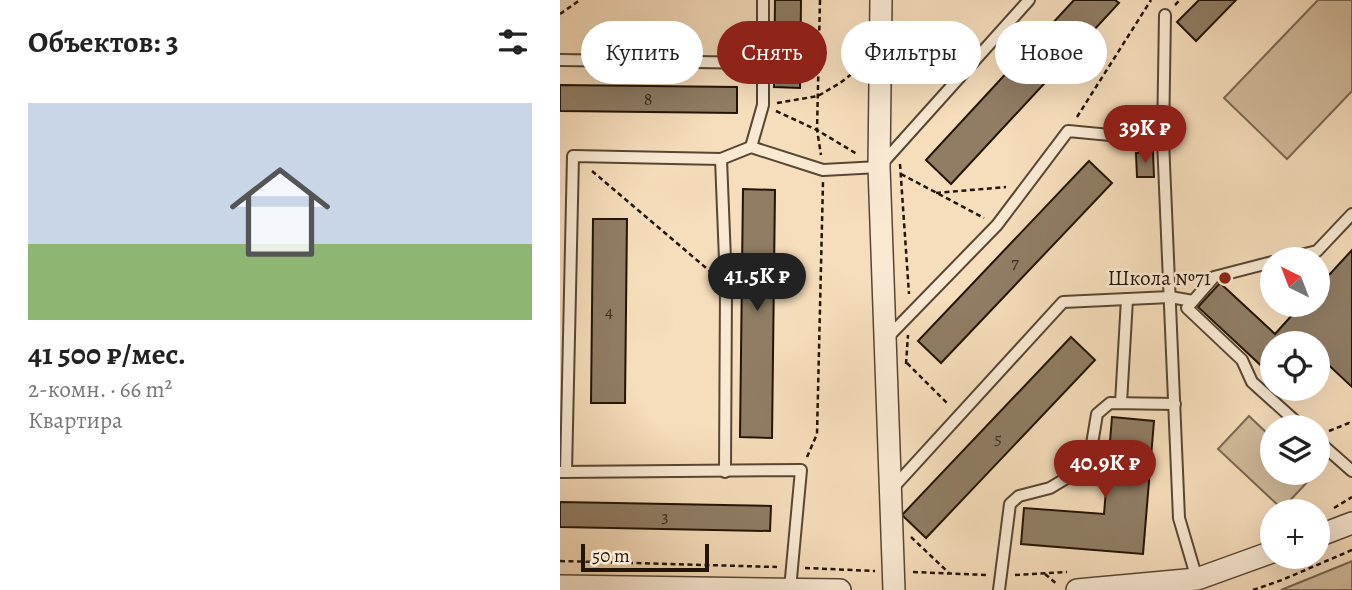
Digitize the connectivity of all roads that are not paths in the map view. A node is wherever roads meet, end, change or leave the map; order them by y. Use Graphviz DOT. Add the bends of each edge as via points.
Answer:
graph roads {
  1 [pos="763,0"];
  2 [pos="881,0"];
  3 [pos="1030,0"];
  4 [pos="1165,15"];
  5 [pos="763,21"];
  6 [pos="560,60"];
  7 [pos="717,62"];
  8 [pos="764,84"];
  9 [pos="1164,140"];
  10 [pos="751,147"];
  11 [pos="560,156"];
  12 [pos="573,156"];
  13 [pos="721,159"];
  14 [pos="879,167"];
  15 [pos="566,205"];
  16 [pos="1352,214"];
  17 [pos="1321,247"];
  18 [pos="1260,265"];
  19 [pos="1170,297"];
  20 [pos="1127,299"];
  21 [pos="1193,301"];
  22 [pos="884,341"];
  23 [pos="1121,403"];
  24 [pos="1175,404"];
  25 [pos="1289,415"];
  26 [pos="1330,452"];
  27 [pos="1352,471"];
  28 [pos="563,472"];
  29 [pos="725,472"];
  30 [pos="889,492"];
  31 [pos="1352,523"];
  32 [pos="1330,531"];
  33 [pos="1260,556"];
  34 [pos="1197,579"];
  35 [pos="893,581"];
  36 [pos="1075,581"];
  37 [pos="560,586"];
  38 [pos="790,589"];
  39 [pos="840,590"];
  40 [pos="999,590"];
  1 -- 5 [label="lane"];
  2 -- 14 [label="street"];
  3 -- 14 [label="lane"];
  4 -- 9 [label="lane"];
  6 -- 7 [label="lane"];
  8 -- 10 [label="lane" via="764,105"];
  9 -- 19 [label="lane"];
  9 -- 22 [label="lane" via="1068,131 996,225"];
  10 -- 13 [label="lane"];
  10 -- 14 [label="lane" via="823,170"];
  11 -- 12 [label="lane"];
  12 -- 13 [label="lane"];
  12 -- 15 [label="lane"];
  13 -- 29 [label="lane"];
  14 -- 22 [label="street"];
  15 -- 28 [label="lane"];
  16 -- 17 [label="lane"];
  18 -- 21 [label="lane" via="1214,277"];
  19 -- 20 [label="lane"];
  19 -- 21 [label="lane"];
  19 -- 24 [label="lane"];
  20 -- 23 [label="lane"];
  20 -- 30 [label="lane" via="1063,302"];
  21 -- 25 [label="lane" via="1186,309 1242,360 1252,382"];
  22 -- 30 [label="street"];
  23 -- 24 [label="lane"];
  23 -- 40 [label="lane" via="1110,403 1097,414 1091,450 1070,476 1010,504"];
  24 -- 34 [label="lane" via="1179,518"];
  26 -- 27 [label="lane"];
  28 -- 29 [label="lane"];
  29 -- 38 [label="lane" via="801,470"];
  30 -- 35 [label="street"];
  31 -- 32 [label="street"];
  33 -- 34 [label="street"];
  34 -- 36 [label="street"];
  37 -- 38 [label="street"];
  38 -- 39 [label="street"];
}
